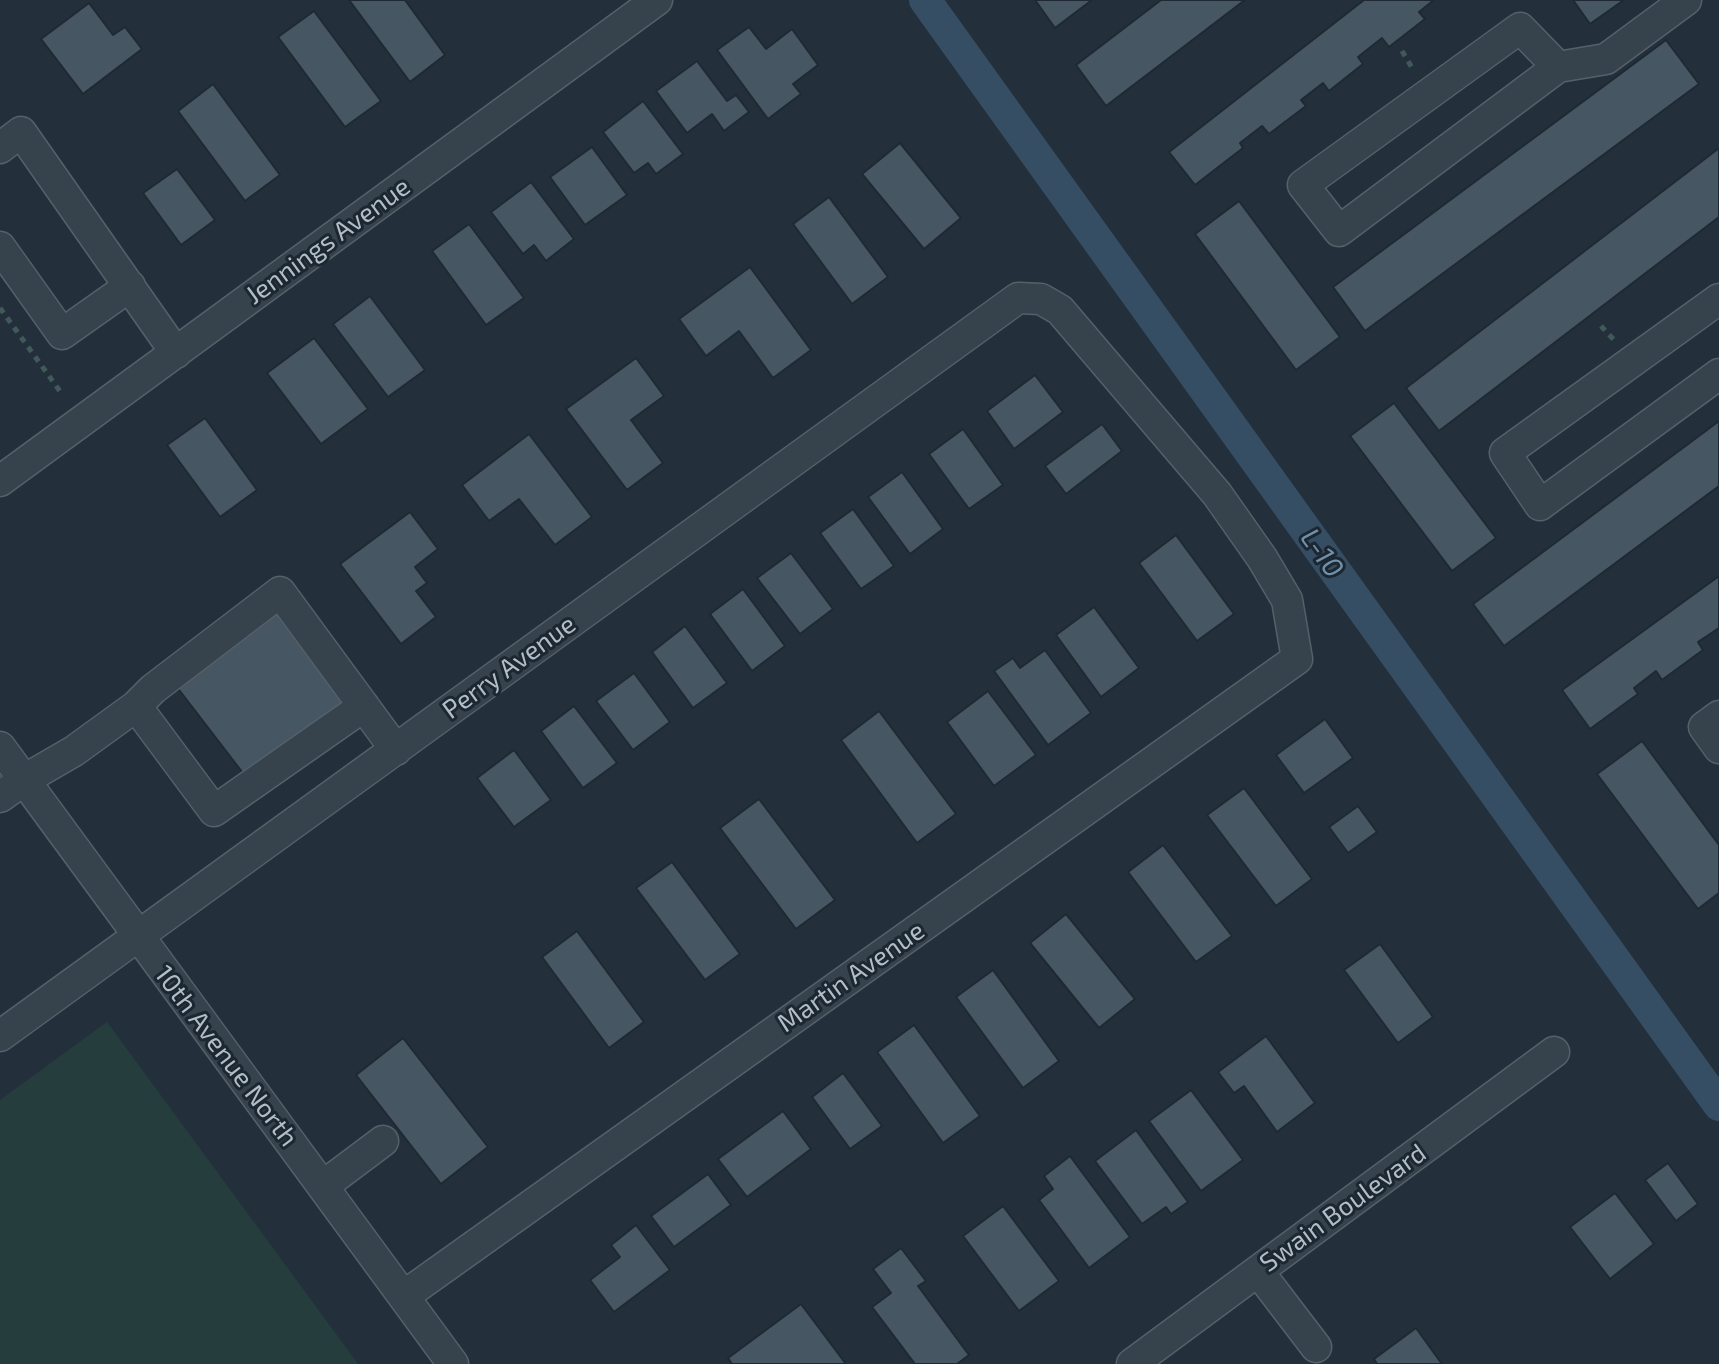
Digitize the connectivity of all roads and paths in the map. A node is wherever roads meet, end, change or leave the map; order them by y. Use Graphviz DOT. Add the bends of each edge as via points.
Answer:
graph roads {
  1 [pos="657,0"];
  2 [pos="1686,0"];
  3 [pos="1402,51"];
  4 [pos="1558,67"];
  5 [pos="1417,74"];
  6 [pos="0,148"];
  7 [pos="0,247"];
  8 [pos="130,286"];
  9 [pos="1719,299"];
  10 [pos="0,308"];
  11 [pos="1601,326"];
  12 [pos="1614,340"];
  13 [pos="176,353"];
  14 [pos="1719,374"];
  15 [pos="62,394"];
  16 [pos="0,481"];
  17 [pos="1297,659"];
  18 [pos="136,706"];
  19 [pos="364,706"];
  20 [pos="1719,716"];
  21 [pos="0,747"];
  22 [pos="1719,748"];
  23 [pos="396,750"];
  24 [pos="12,788"];
  25 [pos="138,937"];
  26 [pos="0,1036"];
  27 [pos="1554,1052"];
  28 [pos="383,1141"];
  29 [pos="323,1186"];
  30 [pos="1258,1271"];
  31 [pos="404,1296"];
  32 [pos="1316,1347"];
  33 [pos="453,1364"];
  34 [pos="1132,1364"];
  1 -- 13 [label="street, Jennings Avenue"];
  2 -- 4 [label="street" via="1606,59"];
  3 -- 5 [label="path"];
  4 -- 4 [label="street" via="1520,28 1303,185 1339,231"];
  6 -- 8 [label="street" via="21,132"];
  7 -- 8 [label="street" via="62,334"];
  8 -- 13 [label="street"];
  9 -- 14 [label="street" via="1505,453 1540,505"];
  10 -- 15 [label="path"];
  11 -- 12 [label="path"];
  13 -- 16 [label="street, Jennings Avenue"];
  17 -- 23 [label="street, Perry Avenue" via="1287,600 1217,494 1060,310 1041,299 1018,298"];
  17 -- 31 [label="street, Martin Avenue"];
  18 -- 19 [label="street" via="214,811"];
  18 -- 19 [label="street" via="280,592"];
  18 -- 24 [label="street"];
  19 -- 23 [label="street"];
  20 -- 22 [label="street" via="1704,727"];
  21 -- 24 [label="street, 10th Avenue North"];
  23 -- 25 [label="street, Perry Avenue"];
  24 -- 25 [label="street, 10th Avenue North"];
  25 -- 26 [label="street, Perry Avenue"];
  25 -- 29 [label="street, 10th Avenue North"];
  27 -- 30 [label="street, Swain Boulevard"];
  28 -- 29 [label="street"];
  29 -- 31 [label="street, 10th Avenue North"];
  30 -- 32 [label="street"];
  30 -- 34 [label="street, Swain Boulevard"];
  31 -- 33 [label="street, 10th Avenue North"];
}
